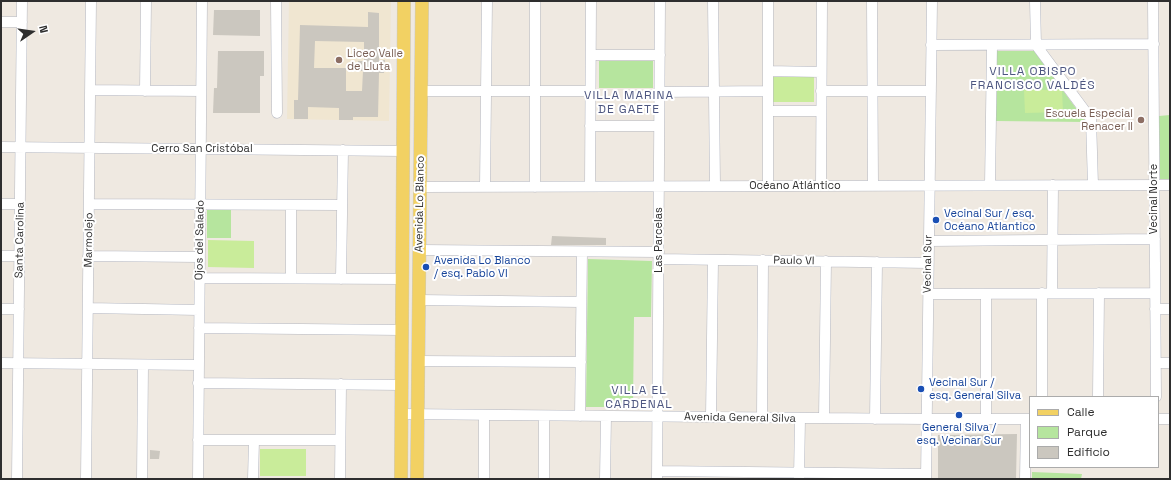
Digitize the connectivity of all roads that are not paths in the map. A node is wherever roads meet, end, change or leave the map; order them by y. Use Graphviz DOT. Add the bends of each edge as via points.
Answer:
graph roads {
  1 [pos="22,1"];
  2 [pos="91,1"];
  3 [pos="146,1"];
  4 [pos="202,1"];
  5 [pos="276,1"];
  6 [pos="404,1"];
  7 [pos="422,1"];
  8 [pos="487,1"];
  9 [pos="535,1"];
  10 [pos="591,1"];
  11 [pos="660,1"];
  12 [pos="713,1"];
  13 [pos="768,1"];
  14 [pos="822,1"];
  15 [pos="872,1"];
  16 [pos="932,1"];
  17 [pos="1035,1"];
  18 [pos="1153,1"];
  19 [pos="1,22"];
  20 [pos="22,22"];
  21 [pos="404,23"];
  22 [pos="422,23"];
  23 [pos="1154,44"];
  24 [pos="931,45"];
  25 [pos="992,45"];
  26 [pos="1036,45"];
  27 [pos="590,55"];
  28 [pos="660,55"];
  29 [pos="768,71"];
  30 [pos="821,72"];
  31 [pos="90,90"];
  32 [pos="145,90"];
  33 [pos="201,91"];
  34 [pos="421,91"];
  35 [pos="486,91"];
  36 [pos="535,91"];
  37 [pos="590,91"];
  38 [pos="768,91"];
  39 [pos="821,91"];
  40 [pos="872,91"];
  41 [pos="931,91"];
  42 [pos="660,92"];
  43 [pos="714,92"];
  44 [pos="768,111"];
  45 [pos="821,111"];
  46 [pos="277,113"];
  47 [pos="590,126"];
  48 [pos="660,126"];
  49 [pos="1,147"];
  50 [pos="20,148"];
  51 [pos="89,148"];
  52 [pos="201,149"];
  53 [pos="343,150"];
  54 [pos="403,151"];
  55 [pos="930,185"];
  56 [pos="990,185"];
  57 [pos="1053,185"];
  58 [pos="1093,185"];
  59 [pos="1154,185"];
  60 [pos="1170,185"];
  61 [pos="535,186"];
  62 [pos="590,186"];
  63 [pos="659,186"];
  64 [pos="715,186"];
  65 [pos="768,186"];
  66 [pos="821,186"];
  67 [pos="873,186"];
  68 [pos="420,187"];
  69 [pos="485,187"];
  70 [pos="1,204"];
  71 [pos="20,204"];
  72 [pos="89,204"];
  73 [pos="200,205"];
  74 [pos="291,205"];
  75 [pos="342,205"];
  76 [pos="1155,239"];
  77 [pos="1053,240"];
  78 [pos="929,241"];
  79 [pos="420,250"];
  80 [pos="582,252"];
  81 [pos="1,256"];
  82 [pos="19,256"];
  83 [pos="88,256"];
  84 [pos="659,256"];
  85 [pos="200,257"];
  86 [pos="713,260"];
  87 [pos="763,260"];
  88 [pos="826,261"];
  89 [pos="877,262"];
  90 [pos="928,262"];
  91 [pos="200,278"];
  92 [pos="290,278"];
  93 [pos="341,278"];
  94 [pos="402,279"];
  95 [pos="1042,293"];
  96 [pos="1052,293"];
  97 [pos="1099,293"];
  98 [pos="1155,293"];
  99 [pos="928,294"];
  100 [pos="986,294"];
  101 [pos="419,300"];
  102 [pos="581,302"];
  103 [pos="88,308"];
  104 [pos="1,309"];
  105 [pos="19,309"];
  106 [pos="1155,309"];
  107 [pos="1170,309"];
  108 [pos="199,310"];
  109 [pos="199,328"];
  110 [pos="402,330"];
  111 [pos="418,361"];
  112 [pos="581,362"];
  113 [pos="1,363"];
  114 [pos="18,363"];
  115 [pos="1156,363"];
  116 [pos="1170,363"];
  117 [pos="87,364"];
  118 [pos="144,364"];
  119 [pos="199,365"];
  120 [pos="198,383"];
  121 [pos="341,384"];
  122 [pos="402,385"];
  123 [pos="1042,396"];
  124 [pos="1098,396"];
  125 [pos="1156,396"];
  126 [pos="402,414"];
  127 [pos="418,414"];
  128 [pos="484,415"];
  129 [pos="544,416"];
  130 [pos="580,416"];
  131 [pos="606,416"];
  132 [pos="658,417"];
  133 [pos="711,417"];
  134 [pos="762,418"];
  135 [pos="800,418"];
  136 [pos="824,418"];
  137 [pos="875,419"];
  138 [pos="926,419"];
  139 [pos="986,419"];
  140 [pos="1028,419"];
  141 [pos="1159,419"];
  142 [pos="1170,419"];
  143 [pos="198,440"];
  144 [pos="254,440"];
  145 [pos="340,440"];
  146 [pos="657,475"];
  147 [pos="799,476"];
  148 [pos="926,476"];
  149 [pos="17,479"];
  150 [pos="86,479"];
  151 [pos="142,479"];
  152 [pos="198,479"];
  153 [pos="253,479"];
  154 [pos="340,479"];
  155 [pos="401,479"];
  156 [pos="417,479"];
  157 [pos="484,479"];
  158 [pos="544,479"];
  159 [pos="605,479"];
  160 [pos="1025,479"];
  1 -- 20 [label="street, Santa Carolina"];
  2 -- 31 [label="street, Marmolejo"];
  3 -- 32 [label="street"];
  4 -- 33 [label="street, Ojos del Salado"];
  5 -- 46 [label="street"];
  6 -- 21 [label="main road, Avenida Lo Blanco"];
  7 -- 22 [label="main road, Avenida Lo Blanco"];
  8 -- 35 [label="street"];
  9 -- 36 [label="street"];
  10 -- 27 [label="street"];
  11 -- 28 [label="street, Las Parcelas"];
  12 -- 43 [label="street"];
  13 -- 29 [label="street"];
  14 -- 30 [label="street"];
  15 -- 40 [label="street"];
  16 -- 24 [label="street, Vecinal Sur"];
  17 -- 26 [label="street"];
  18 -- 23 [label="street, Vecinal Norte"];
  19 -- 20 [label="street"];
  20 -- 50 [label="street, Santa Carolina"];
  21 -- 22 [label="main road"];
  21 -- 54 [label="main road, Avenida Lo Blanco"];
  22 -- 34 [label="main road, Avenida Lo Blanco"];
  23 -- 26 [label="street"];
  23 -- 59 [label="street, Vecinal Norte"];
  24 -- 25 [label="street"];
  24 -- 41 [label="street, Vecinal Sur"];
  25 -- 26 [label="street"];
  25 -- 56 [label="street"];
  26 -- 58 [label="street" via="1091,119"];
  27 -- 28 [label="street"];
  27 -- 37 [label="street"];
  28 -- 42 [label="street, Las Parcelas"];
  29 -- 30 [label="street"];
  29 -- 38 [label="street"];
  30 -- 39 [label="street"];
  31 -- 32 [label="street"];
  31 -- 51 [label="street, Marmolejo"];
  32 -- 33 [label="street"];
  33 -- 52 [label="street, Ojos del Salado"];
  34 -- 35 [label="street"];
  34 -- 68 [label="main road, Avenida Lo Blanco"];
  35 -- 36 [label="street"];
  35 -- 69 [label="street"];
  36 -- 37 [label="street"];
  36 -- 61 [label="street"];
  37 -- 47 [label="street"];
  38 -- 43 [label="street"];
  38 -- 44 [label="street"];
  39 -- 40 [label="street"];
  39 -- 45 [label="street"];
  40 -- 41 [label="street"];
  40 -- 67 [label="street"];
  41 -- 55 [label="street, Vecinal Sur"];
  42 -- 43 [label="street"];
  42 -- 48 [label="street, Las Parcelas"];
  43 -- 64 [label="street"];
  44 -- 45 [label="street"];
  44 -- 65 [label="street"];
  45 -- 66 [label="street"];
  47 -- 48 [label="street"];
  47 -- 62 [label="street"];
  48 -- 63 [label="street, Las Parcelas"];
  49 -- 50 [label="street, Cerro San Cristóbal"];
  50 -- 51 [label="street, Cerro San Cristóbal"];
  50 -- 71 [label="street, Santa Carolina"];
  51 -- 52 [label="street, Cerro San Cristóbal"];
  51 -- 72 [label="street, Marmolejo"];
  52 -- 53 [label="street, Cerro San Cristóbal"];
  52 -- 73 [label="street, Ojos del Salado"];
  53 -- 54 [label="street, Cerro San Cristóbal"];
  53 -- 75 [label="street"];
  54 -- 94 [label="main road, Avenida Lo Blanco"];
  55 -- 56 [label="street, Océano Atlántico"];
  55 -- 67 [label="street, Océano Atlántico"];
  55 -- 78 [label="street, Vecinal Sur"];
  56 -- 57 [label="street, Océano Atlántico"];
  57 -- 58 [label="street, Océano Atlántico"];
  57 -- 77 [label="street"];
  58 -- 59 [label="street, Océano Atlántico"];
  59 -- 60 [label="street, Océano Atlántico"];
  59 -- 76 [label="street, Vecinal Norte"];
  61 -- 62 [label="street, Océano Atlántico"];
  61 -- 69 [label="street, Océano Atlántico"];
  62 -- 63 [label="street, Océano Atlántico"];
  63 -- 64 [label="street, Océano Atlántico"];
  63 -- 84 [label="street, Las Parcelas"];
  64 -- 65 [label="street, Océano Atlántico"];
  65 -- 66 [label="street, Océano Atlántico"];
  66 -- 67 [label="street, Océano Atlántico"];
  68 -- 69 [label="street, Océano Atlántico"];
  68 -- 79 [label="main road, Avenida Lo Blanco"];
  70 -- 71 [label="street"];
  71 -- 82 [label="street, Santa Carolina"];
  72 -- 73 [label="street"];
  72 -- 83 [label="street, Marmolejo"];
  73 -- 74 [label="street"];
  73 -- 85 [label="street, Ojos del Salado"];
  74 -- 75 [label="street"];
  74 -- 92 [label="street"];
  75 -- 93 [label="street"];
  76 -- 77 [label="street"];
  76 -- 98 [label="street, Vecinal Norte"];
  77 -- 78 [label="street"];
  77 -- 96 [label="street"];
  78 -- 90 [label="street, Vecinal Sur"];
  79 -- 80 [label="street, Paulo VI"];
  79 -- 101 [label="main road, Avenida Lo Blanco"];
  80 -- 84 [label="street, Paulo VI"];
  80 -- 102 [label="street"];
  81 -- 82 [label="street"];
  82 -- 105 [label="street, Santa Carolina"];
  83 -- 85 [label="street"];
  83 -- 103 [label="street, Marmolejo"];
  84 -- 86 [label="street, Paulo VI"];
  84 -- 132 [label="street, Las Parcelas"];
  85 -- 91 [label="street, Ojos del Salado"];
  86 -- 87 [label="street, Paulo VI"];
  86 -- 133 [label="street"];
  87 -- 88 [label="street, Paulo VI"];
  87 -- 134 [label="street"];
  88 -- 89 [label="street, Paulo VI"];
  88 -- 136 [label="street"];
  89 -- 90 [label="street, Paulo VI"];
  89 -- 137 [label="street"];
  90 -- 99 [label="street, Vecinal Sur"];
  91 -- 92 [label="street"];
  91 -- 108 [label="street, Ojos del Salado"];
  92 -- 93 [label="street"];
  93 -- 94 [label="street"];
  94 -- 110 [label="main road, Avenida Lo Blanco"];
  95 -- 96 [label="street"];
  95 -- 100 [label="street"];
  95 -- 123 [label="street"];
  96 -- 97 [label="street"];
  97 -- 98 [label="street"];
  97 -- 124 [label="street"];
  98 -- 106 [label="street, Vecinal Norte"];
  99 -- 100 [label="street"];
  99 -- 138 [label="street, Vecinal Sur"];
  100 -- 139 [label="street"];
  101 -- 102 [label="street"];
  101 -- 111 [label="main road, Avenida Lo Blanco"];
  102 -- 112 [label="street"];
  103 -- 108 [label="street"];
  103 -- 117 [label="street, Marmolejo"];
  104 -- 105 [label="street"];
  105 -- 114 [label="street, Santa Carolina"];
  106 -- 107 [label="street"];
  106 -- 115 [label="street, Vecinal Norte"];
  108 -- 109 [label="street, Ojos del Salado"];
  109 -- 110 [label="street"];
  109 -- 119 [label="street, Ojos del Salado"];
  110 -- 122 [label="main road, Avenida Lo Blanco"];
  111 -- 112 [label="street"];
  111 -- 127 [label="main road, Avenida Lo Blanco"];
  112 -- 130 [label="street"];
  113 -- 114 [label="street"];
  114 -- 117 [label="street"];
  114 -- 149 [label="street, Santa Carolina"];
  115 -- 116 [label="street"];
  115 -- 125 [label="street, Vecinal Norte"];
  117 -- 118 [label="street"];
  117 -- 150 [label="street, Marmolejo"];
  118 -- 119 [label="street"];
  118 -- 151 [label="street"];
  119 -- 120 [label="street, Ojos del Salado"];
  120 -- 121 [label="street"];
  120 -- 143 [label="street, Ojos del Salado"];
  121 -- 122 [label="street"];
  121 -- 145 [label="street"];
  122 -- 126 [label="main road, Avenida Lo Blanco"];
  126 -- 127 [label="street, Avenida General Silva"];
  126 -- 155 [label="main road, Avenida Lo Blanco"];
  127 -- 128 [label="street, Avenida General Silva"];
  127 -- 156 [label="main road, Avenida Lo Blanco"];
  128 -- 129 [label="street, Avenida General Silva"];
  128 -- 157 [label="street"];
  129 -- 130 [label="street, Avenida General Silva"];
  129 -- 158 [label="street"];
  130 -- 131 [label="street, Avenida General Silva"];
  131 -- 132 [label="street, Avenida General Silva"];
  131 -- 159 [label="street"];
  132 -- 133 [label="street, Avenida General Silva"];
  132 -- 146 [label="street, Las Parcelas"];
  133 -- 134 [label="street, Avenida General Silva"];
  134 -- 135 [label="street, Avenida General Silva"];
  135 -- 136 [label="street, Avenida General Silva"];
  135 -- 147 [label="street"];
  136 -- 137 [label="street, Avenida General Silva"];
  137 -- 138 [label="street, Avenida General Silva"];
  138 -- 139 [label="street, Avenida General Silva"];
  138 -- 148 [label="street, Vecinal Sur"];
  139 -- 140 [label="street, Avenida General Silva"];
  140 -- 160 [label="street"];
  141 -- 142 [label="street"];
  143 -- 144 [label="street"];
  143 -- 152 [label="street, Ojos del Salado"];
  144 -- 145 [label="street"];
  144 -- 153 [label="street"];
  145 -- 154 [label="street"];
  146 -- 147 [label="street"];
  147 -- 148 [label="street"];
}
